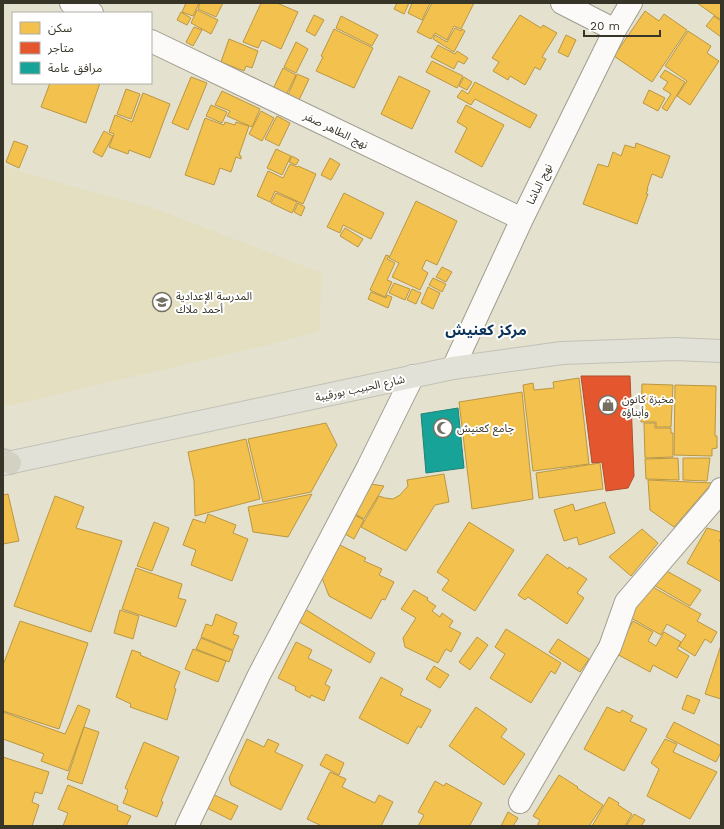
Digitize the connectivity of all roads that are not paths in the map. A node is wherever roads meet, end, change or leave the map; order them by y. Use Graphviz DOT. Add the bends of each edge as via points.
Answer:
graph roads {
  1 [pos="71,3"];
  2 [pos="562,3"];
  3 [pos="631,3"];
  4 [pos="90,12"];
  5 [pos="615,30"];
  6 [pos="152,41"];
  7 [pos="522,219"];
  8 [pos="721,350"];
  9 [pos="453,368"];
  10 [pos="413,376"];
  11 [pos="5,462"];
  12 [pos="721,489"];
  13 [pos="520,802"];
  14 [pos="187,826"];
  1 -- 4 [label="street"];
  2 -- 5 [label="street"];
  3 -- 5 [label="street, نهج الباشا"];
  5 -- 7 [label="street, نهج الباشا"];
  6 -- 7 [label="street, نهج الطاهر صفر"];
  7 -- 9 [label="street, نهج الباشا"];
  8 -- 9 [label="main road, شارع الحبيب بورقيبة" via="562,353"];
  9 -- 10 [label="main road, شارع الحبيب بورقيبة"];
  10 -- 11 [label="main road, شارع الحبيب بورقيبة"];
  10 -- 14 [label="street" via="259,675"];
  12 -- 13 [label="street" via="626,602 610,647"];
}
